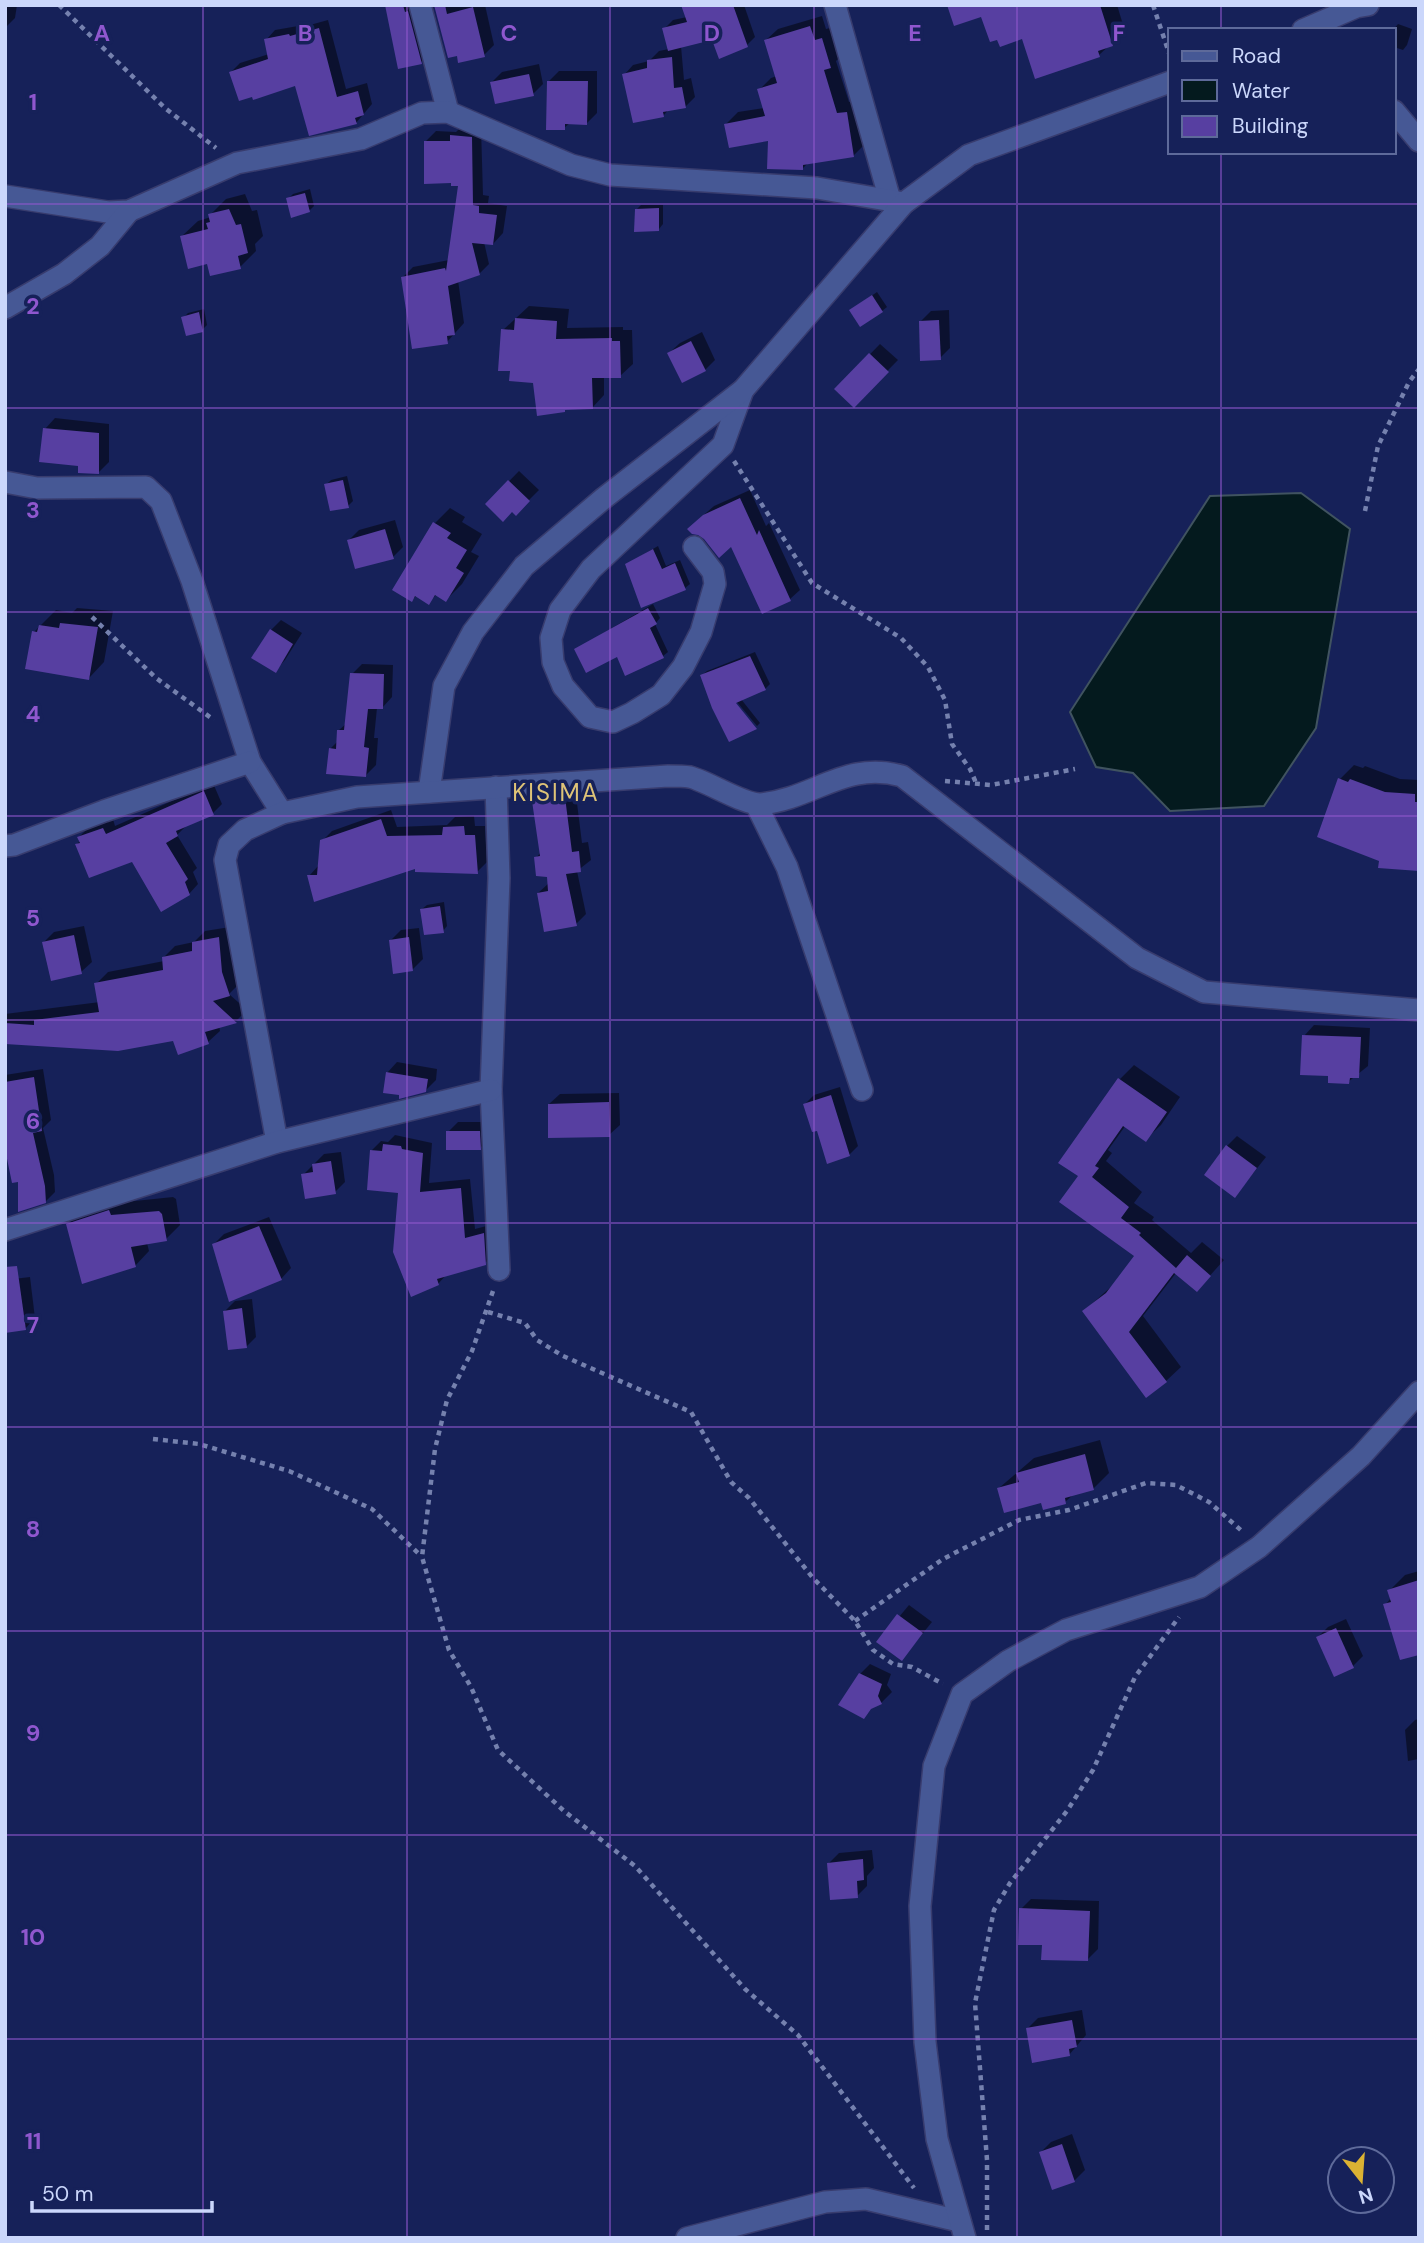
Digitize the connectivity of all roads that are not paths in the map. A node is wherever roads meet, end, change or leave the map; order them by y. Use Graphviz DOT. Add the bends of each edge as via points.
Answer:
graph roads {
  1 [pos="419,5"];
  2 [pos="835,5"];
  3 [pos="1368,5"];
  4 [pos="1316,22"];
  5 [pos="1168,83"];
  6 [pos="448,112"];
  7 [pos="1396,113"];
  8 [pos="1419,141"];
  9 [pos="5,196"];
  10 [pos="897,201"];
  11 [pos="129,211"];
  12 [pos="5,308"];
  13 [pos="743,390"];
  14 [pos="5,482"];
  15 [pos="694,547"];
  16 [pos="248,753"];
  17 [pos="496,787"];
  18 [pos="429,792"];
  19 [pos="756,804"];
  20 [pos="282,813"];
  21 [pos="5,846"];
  22 [pos="1419,1010"];
  23 [pos="491,1090"];
  24 [pos="862,1090"];
  25 [pos="277,1142"];
  26 [pos="5,1230"];
  27 [pos="499,1270"];
  28 [pos="1419,1392"];
  29 [pos="962,2229"];
  30 [pos="687,2238"];
  1 -- 6 [label="street"];
  2 -- 10 [label="street"];
  3 -- 4 [label="street"];
  5 -- 10 [label="street" via="969,155"];
  6 -- 10 [label="street" via="571,165 610,175 817,188"];
  6 -- 11 [label="street" via="422,113 361,139 237,163"];
  7 -- 8 [label="street"];
  9 -- 11 [label="street" via="107,212"];
  10 -- 13 [label="street"];
  11 -- 12 [label="street" via="100,246"];
  13 -- 15 [label="street" via="723,445 591,569 561,610 551,638 553,662 563,686 590,717 613,722 632,713 661,695 683,667 701,632 715,584 713,572"];
  13 -- 18 [label="street" via="524,566 473,632 444,687"];
  14 -- 16 [label="street" via="37,488 146,487 161,501 192,580"];
  16 -- 20 [label="street"];
  16 -- 21 [label="street"];
  17 -- 18 [label="street"];
  17 -- 19 [label="street" via="690,777"];
  17 -- 23 [label="street" via="499,878"];
  18 -- 20 [label="street" via="358,797"];
  19 -- 22 [label="street" via="781,801 845,775 885,771 902,776 1136,958 1204,992"];
  19 -- 24 [label="street" via="787,867"];
  20 -- 25 [label="street" via="246,830 229,845 225,860"];
  23 -- 25 [label="street"];
  23 -- 27 [label="street"];
  25 -- 26 [label="street"];
  28 -- 29 [label="street" via="1361,1456 1259,1547 1200,1587 1066,1630 1008,1661 962,1695 933,1766 920,1906 925,2042 935,2125"];
  29 -- 30 [label="street" via="933,2214 866,2199 825,2202"];
}
